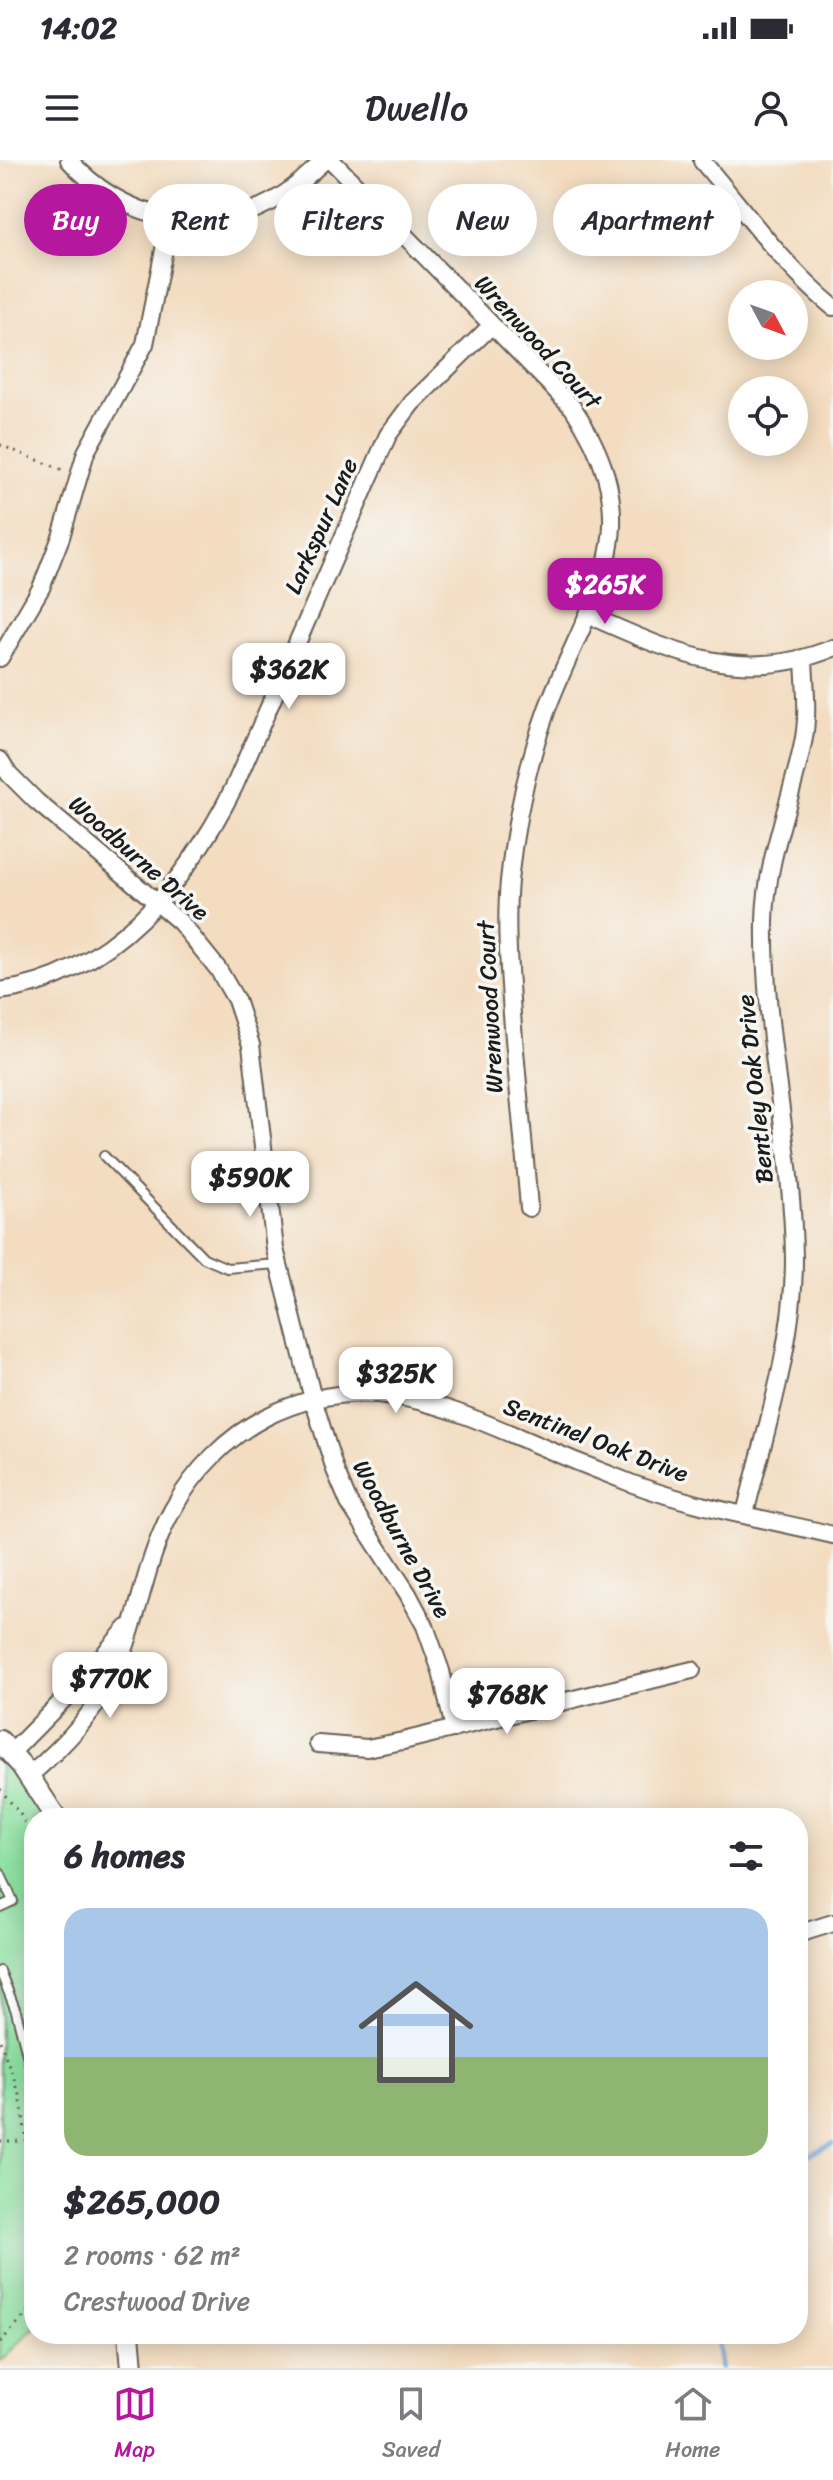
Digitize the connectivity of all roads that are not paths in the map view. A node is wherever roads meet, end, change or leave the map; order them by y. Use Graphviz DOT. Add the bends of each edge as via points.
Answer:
graph roads {
  1 [pos="69,160"];
  2 [pos="328,160"];
  3 [pos="702,161"];
  4 [pos="258,208"];
  5 [pos="143,210"];
  6 [pos="163,256"];
  7 [pos="833,307"];
  8 [pos="492,325"];
  9 [pos="588,615"];
  10 [pos="833,648"];
  11 [pos="0,658"];
  12 [pos="804,659"];
  13 [pos="0,760"];
  14 [pos="157,902"];
  15 [pos="0,991"];
  16 [pos="104,1156"];
  17 [pos="529,1208"];
  18 [pos="279,1264"];
  19 [pos="313,1399"];
  20 [pos="745,1514"];
  21 [pos="833,1535"];
  22 [pos="131,1624"];
  23 [pos="692,1670"];
  24 [pos="454,1729"];
  25 [pos="318,1744"];
  26 [pos="5,1747"];
  27 [pos="29,1776"];
  28 [pos="50,1808"];
  29 [pos="0,1873"];
  30 [pos="0,1907"];
  31 [pos="833,1923"];
  32 [pos="808,1931"];
  33 [pos="0,1971"];
  34 [pos="24,2043"];
  35 [pos="130,2344"];
  36 [pos="132,2368"];
  1 -- 5 [label="street" via="91,182"];
  2 -- 4 [label="street"];
  2 -- 8 [label="street, Wrenwood Court"];
  3 -- 7 [label="street" via="788,264"];
  6 -- 11 [label="street" via="145,344 97,428 41,588"];
  8 -- 9 [label="street, Wrenwood Court" via="573,408 600,452 610,493 612,539"];
  8 -- 14 [label="street, Larkspur Lane" via="412,403 388,435 234,787 206,841"];
  9 -- 12 [label="street" via="705,661 752,666"];
  9 -- 17 [label="street, Wrenwood Court" via="532,754 509,885 507,945"];
  10 -- 12 [label="street"];
  12 -- 20 [label="street, Bentley Oak Drive" via="804,741 773,859 765,920 792,1212 791,1309"];
  13 -- 14 [label="street, Woodburne Drive" via="20,787"];
  14 -- 15 [label="street, Larkspur Lane" via="116,941 76,968 42,983"];
  14 -- 18 [label="street, Woodburne Drive" via="218,969 244,1022"];
  16 -- 18 [label="lane" via="204,1258 227,1268"];
  18 -- 19 [label="street, Woodburne Drive"];
  19 -- 20 [label="street, Sentinel Oak Drive" via="374,1392 434,1403 637,1486"];
  19 -- 22 [label="street, Sentinel Oak Drive" via="256,1422 200,1469 157,1543"];
  19 -- 24 [label="street, Woodburne Drive" via="349,1503 425,1626"];
  20 -- 21 [label="street, Sentinel Oak Drive"];
  22 -- 26 [label="street, Sentinel Oak Drive" via="69,1694"];
  22 -- 27 [label="street, Sentinel Oak Drive" via="104,1692 70,1738"];
  23 -- 24 [label="street"];
  24 -- 25 [label="street" via="367,1748"];
  26 -- 27 [label="street"];
  27 -- 28 [label="street"];
  29 -- 30 [label="lane" via="13,1901"];
  31 -- 32 [label="street"];
  33 -- 34 [label="lane"];
  35 -- 36 [label="street"];
}
